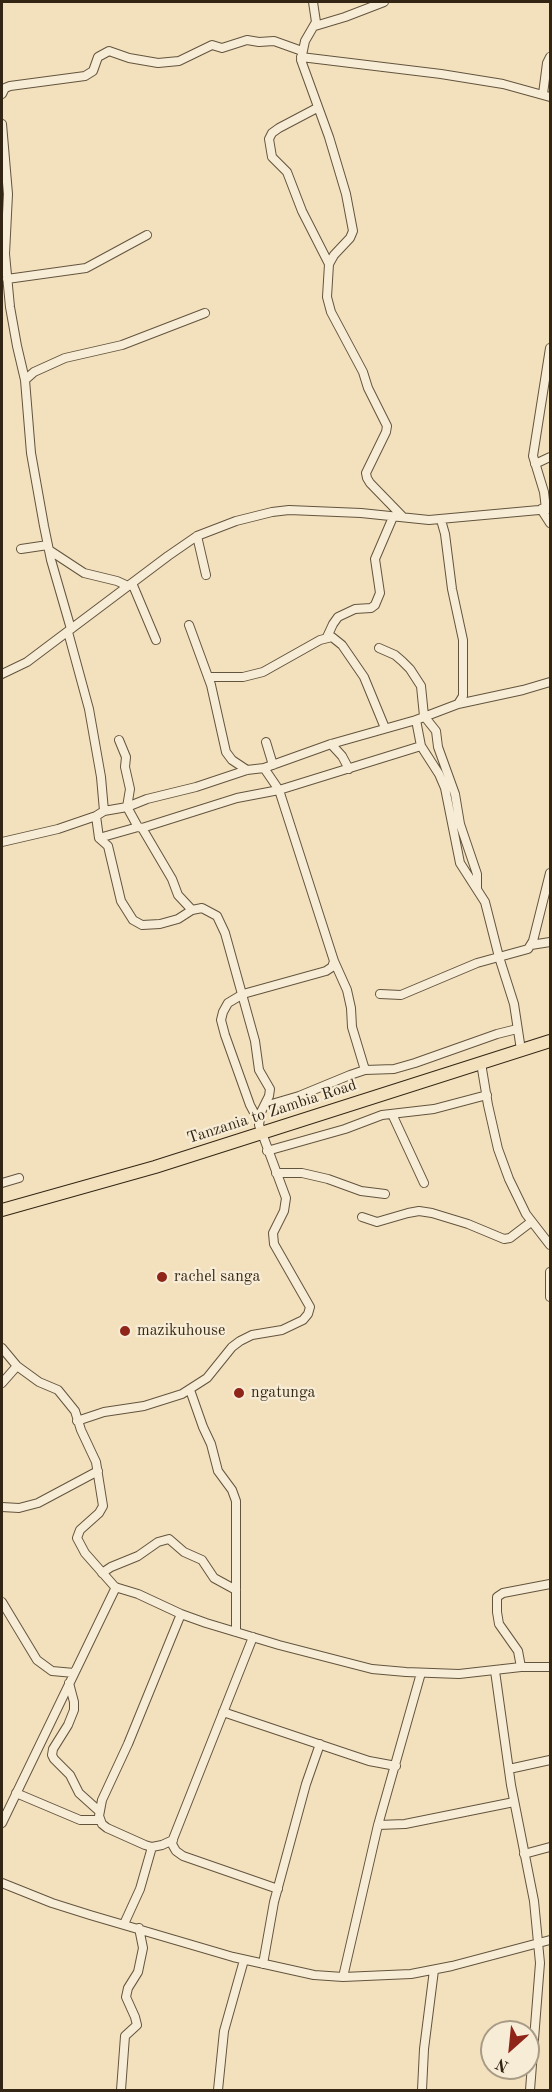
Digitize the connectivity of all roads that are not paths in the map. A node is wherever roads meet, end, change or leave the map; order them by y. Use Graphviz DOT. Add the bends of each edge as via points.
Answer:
graph roads {
  1 [pos="313,2"];
  2 [pos="384,2"];
  3 [pos="315,26"];
  4 [pos="301,54"];
  5 [pos="550,57"];
  6 [pos="2,94"];
  7 [pos="547,96"];
  8 [pos="317,108"];
  9 [pos="2,124"];
  10 [pos="4,207"];
  11 [pos="147,234"];
  12 [pos="329,264"];
  13 [pos="7,279"];
  14 [pos="205,313"];
  15 [pos="550,348"];
  16 [pos="25,380"];
  17 [pos="550,457"];
  18 [pos="535,464"];
  19 [pos="546,509"];
  20 [pos="393,516"];
  21 [pos="403,517"];
  22 [pos="441,520"];
  23 [pos="550,523"];
  24 [pos="197,536"];
  25 [pos="48,548"];
  26 [pos="21,549"];
  27 [pos="206,574"];
  28 [pos="130,584"];
  29 [pos="189,625"];
  30 [pos="70,631"];
  31 [pos="327,637"];
  32 [pos="156,640"];
  33 [pos="379,648"];
  34 [pos="2,674"];
  35 [pos="208,677"];
  36 [pos="550,682"];
  37 [pos="458,704"];
  38 [pos="424,716"];
  39 [pos="416,720"];
  40 [pos="385,728"];
  41 [pos="119,740"];
  42 [pos="266,742"];
  43 [pos="332,744"];
  44 [pos="421,746"];
  45 [pos="268,766"];
  46 [pos="349,769"];
  47 [pos="247,770"];
  48 [pos="279,790"];
  49 [pos="127,807"];
  50 [pos="100,813"];
  51 [pos="140,828"];
  52 [pos="99,838"];
  53 [pos="2,842"];
  54 [pos="550,873"];
  55 [pos="477,889"];
  56 [pos="192,910"];
  57 [pos="550,942"];
  58 [pos="531,945"];
  59 [pos="500,957"];
  60 [pos="334,961"];
  61 [pos="243,994"];
  62 [pos="380,994"];
  63 [pos="517,1029"];
  64 [pos="550,1041"];
  65 [pos="521,1050"];
  66 [pos="481,1063"];
  67 [pos="365,1070"];
  68 [pos="487,1095"];
  69 [pos="265,1106"];
  70 [pos="392,1114"];
  71 [pos="260,1127"];
  72 [pos="267,1151"];
  73 [pos="276,1173"];
  74 [pos="19,1178"];
  75 [pos="2,1183"];
  76 [pos="424,1183"];
  77 [pos="385,1194"];
  78 [pos="2,1210"];
  79 [pos="362,1217"];
  80 [pos="531,1222"];
  81 [pos="550,1245"];
  82 [pos="550,1272"];
  83 [pos="550,1297"];
  84 [pos="2,1348"];
  85 [pos="17,1366"];
  86 [pos="2,1383"];
  87 [pos="190,1390"];
  88 [pos="77,1421"];
  89 [pos="98,1472"];
  90 [pos="2,1507"];
  91 [pos="102,1573"];
  92 [pos="550,1584"];
  93 [pos="116,1587"];
  94 [pos="236,1590"];
  95 [pos="2,1602"];
  96 [pos="181,1614"];
  97 [pos="236,1632"];
  98 [pos="253,1637"];
  99 [pos="521,1667"];
  100 [pos="550,1667"];
  101 [pos="495,1671"];
  102 [pos="421,1672"];
  103 [pos="74,1673"];
  104 [pos="69,1683"];
  105 [pos="222,1712"];
  106 [pos="320,1744"];
  107 [pos="550,1760"];
  108 [pos="396,1766"];
  109 [pos="509,1769"];
  110 [pos="16,1793"];
  111 [pos="514,1802"];
  112 [pos="99,1816"];
  113 [pos="3,1818"];
  114 [pos="378,1825"];
  115 [pos="172,1840"];
  116 [pos="152,1847"];
  117 [pos="550,1847"];
  118 [pos="524,1854"];
  119 [pos="2,1883"];
  120 [pos="278,1889"];
  121 [pos="124,1924"];
  122 [pos="139,1928"];
  123 [pos="550,1940"];
  124 [pos="538,1944"];
  125 [pos="244,1960"];
  126 [pos="263,1964"];
  127 [pos="434,1970"];
  128 [pos="343,1977"];
  129 [pos="121,2091"];
  130 [pos="218,2091"];
  131 [pos="422,2091"];
  132 [pos="530,2091"];
  1 -- 3 [label="street"];
  2 -- 3 [label="street"];
  3 -- 4 [label="street"];
  4 -- 6 [label="street" via="274,41 247,40 222,48 212,45 179,61 158,63 109,51 97,58 93,71 85,76 10,86"];
  4 -- 7 [label="street" via="503,84"];
  4 -- 8 [label="street"];
  5 -- 7 [label="street"];
  8 -- 12 [label="street" via="339,170 353,231"];
  8 -- 12 [label="street" via="279,128 269,139 272,158 287,172"];
  9 -- 10 [label="street" via="7,169"];
  10 -- 13 [label="street"];
  11 -- 13 [label="street" via="86,268"];
  12 -- 21 [label="street" via="326,288 331,312 387,426 367,477"];
  13 -- 16 [label="street"];
  14 -- 16 [label="street" via="122,345 65,358"];
  15 -- 18 [label="street" via="534,444"];
  16 -- 25 [label="street" via="31,453"];
  17 -- 18 [label="street"];
  18 -- 19 [label="street"];
  19 -- 22 [label="street"];
  19 -- 23 [label="street"];
  20 -- 21 [label="street"];
  20 -- 24 [label="street" via="304,510 274,512 228,523"];
  20 -- 31 [label="street" via="375,559 380,593 375,605 338,617"];
  21 -- 22 [label="street"];
  22 -- 37 [label="street" via="463,640 463,696"];
  24 -- 27 [label="street"];
  24 -- 28 [label="street"];
  25 -- 26 [label="street"];
  25 -- 28 [label="street" via="72,568 96,578"];
  25 -- 30 [label="street"];
  28 -- 30 [label="street"];
  28 -- 32 [label="street"];
  29 -- 35 [label="street"];
  30 -- 34 [label="street" via="27,662"];
  30 -- 50 [label="street" via="101,777"];
  31 -- 35 [label="street" via="262,672 243,677"];
  31 -- 40 [label="street" via="339,641 361,672"];
  33 -- 38 [label="street" via="395,655 410,669 421,686"];
  35 -- 47 [label="street" via="226,752"];
  36 -- 37 [label="street"];
  37 -- 38 [label="street"];
  38 -- 39 [label="street"];
  38 -- 55 [label="street" via="436,731 477,873"];
  39 -- 40 [label="street"];
  39 -- 44 [label="street"];
  40 -- 43 [label="street"];
  41 -- 49 [label="street" via="126,757 130,789"];
  42 -- 45 [label="street"];
  43 -- 45 [label="street"];
  43 -- 46 [label="street"];
  44 -- 46 [label="street"];
  44 -- 55 [label="street" via="445,788 460,863"];
  45 -- 47 [label="street"];
  45 -- 48 [label="street"];
  46 -- 48 [label="street"];
  47 -- 49 [label="street"];
  48 -- 51 [label="street" via="237,798"];
  48 -- 60 [label="street"];
  49 -- 50 [label="street"];
  49 -- 51 [label="street"];
  50 -- 52 [label="street"];
  50 -- 53 [label="street" via="58,829"];
  51 -- 52 [label="street"];
  51 -- 56 [label="street" via="180,898"];
  52 -- 56 [label="street" via="108,846 123,904 133,920 160,924"];
  54 -- 58 [label="street"];
  55 -- 59 [label="street" via="485,902"];
  56 -- 61 [label="street" via="202,908 218,919 231,948"];
  57 -- 58 [label="street"];
  58 -- 59 [label="street"];
  59 -- 62 [label="street" via="401,995"];
  59 -- 63 [label="street"];
  60 -- 61 [label="street" via="326,971"];
  60 -- 67 [label="street" via="347,990 352,1027"];
  61 -- 69 [label="street" via="259,1070 270,1089"];
  61 -- 71 [label="street" via="226,1006 222,1026"];
  63 -- 65 [label="street"];
  63 -- 67 [label="street" via="394,1069"];
  64 -- 65 [label="highway, Tanzania to Zambia Road"];
  65 -- 66 [label="highway, Tanzania to Zambia Road"];
  66 -- 68 [label="street"];
  66 -- 71 [label="highway, Tanzania to Zambia Road"];
  67 -- 69 [label="street"];
  68 -- 70 [label="street" via="434,1109"];
  68 -- 80 [label="street" via="498,1149"];
  69 -- 71 [label="street"];
  70 -- 72 [label="street"];
  70 -- 76 [label="street"];
  71 -- 72 [label="street"];
  71 -- 78 [label="highway, Tanzania to Zambia Road" via="110,1180"];
  72 -- 73 [label="street"];
  73 -- 77 [label="street" via="302,1173"];
  73 -- 87 [label="street" via="286,1198 273,1233 274,1244 310,1311 303,1320 282,1330 247,1336"];
  74 -- 75 [label="street"];
  79 -- 80 [label="street" via="377,1222 408,1212 432,1213 504,1239"];
  80 -- 81 [label="street"];
  82 -- 83 [label="street"];
  84 -- 85 [label="street"];
  85 -- 86 [label="street"];
  85 -- 88 [label="street" via="58,1390 75,1411"];
  87 -- 88 [label="street" via="144,1406"];
  87 -- 94 [label="street" via="218,1471 236,1501"];
  88 -- 89 [label="street"];
  89 -- 90 [label="street" via="38,1503"];
  89 -- 91 [label="street" via="102,1509 80,1530 78,1538"];
  91 -- 93 [label="street"];
  91 -- 94 [label="street" via="170,1539 184,1552 202,1560 214,1578"];
  92 -- 99 [label="street" via="497,1597 499,1624 518,1651"];
  93 -- 96 [label="street"];
  93 -- 103 [label="street"];
  94 -- 97 [label="street"];
  95 -- 103 [label="street" via="37,1660 52,1671"];
  96 -- 97 [label="street"];
  96 -- 112 [label="street" via="102,1800"];
  97 -- 98 [label="street"];
  98 -- 102 [label="street" via="372,1669"];
  98 -- 105 [label="street"];
  99 -- 100 [label="street"];
  99 -- 101 [label="street"];
  101 -- 102 [label="street"];
  101 -- 109 [label="street"];
  102 -- 108 [label="street"];
  103 -- 104 [label="street"];
  104 -- 110 [label="street"];
  104 -- 112 [label="street" via="74,1710 52,1755"];
  105 -- 106 [label="street"];
  105 -- 115 [label="street"];
  106 -- 108 [label="street"];
  106 -- 120 [label="street"];
  107 -- 109 [label="street"];
  108 -- 114 [label="street"];
  109 -- 111 [label="street"];
  110 -- 112 [label="street" via="80,1820"];
  110 -- 113 [label="street"];
  111 -- 114 [label="street" via="405,1824"];
  111 -- 118 [label="street"];
  112 -- 116 [label="street" via="115,1833"];
  114 -- 128 [label="street"];
  115 -- 116 [label="street"];
  115 -- 120 [label="street" via="179,1854"];
  116 -- 121 [label="street" via="140,1889"];
  117 -- 118 [label="street"];
  118 -- 124 [label="street"];
  119 -- 121 [label="street" via="52,1903"];
  120 -- 126 [label="street"];
  121 -- 122 [label="street"];
  122 -- 125 [label="street"];
  122 -- 129 [label="street" via="143,1948 138,1972 126,1997 137,2025 125,2036"];
  123 -- 124 [label="street"];
  124 -- 127 [label="street"];
  124 -- 132 [label="street" via="540,1963"];
  125 -- 126 [label="street"];
  125 -- 130 [label="street" via="224,2031"];
  126 -- 128 [label="street"];
  127 -- 128 [label="street"];
  127 -- 131 [label="street"];
}
